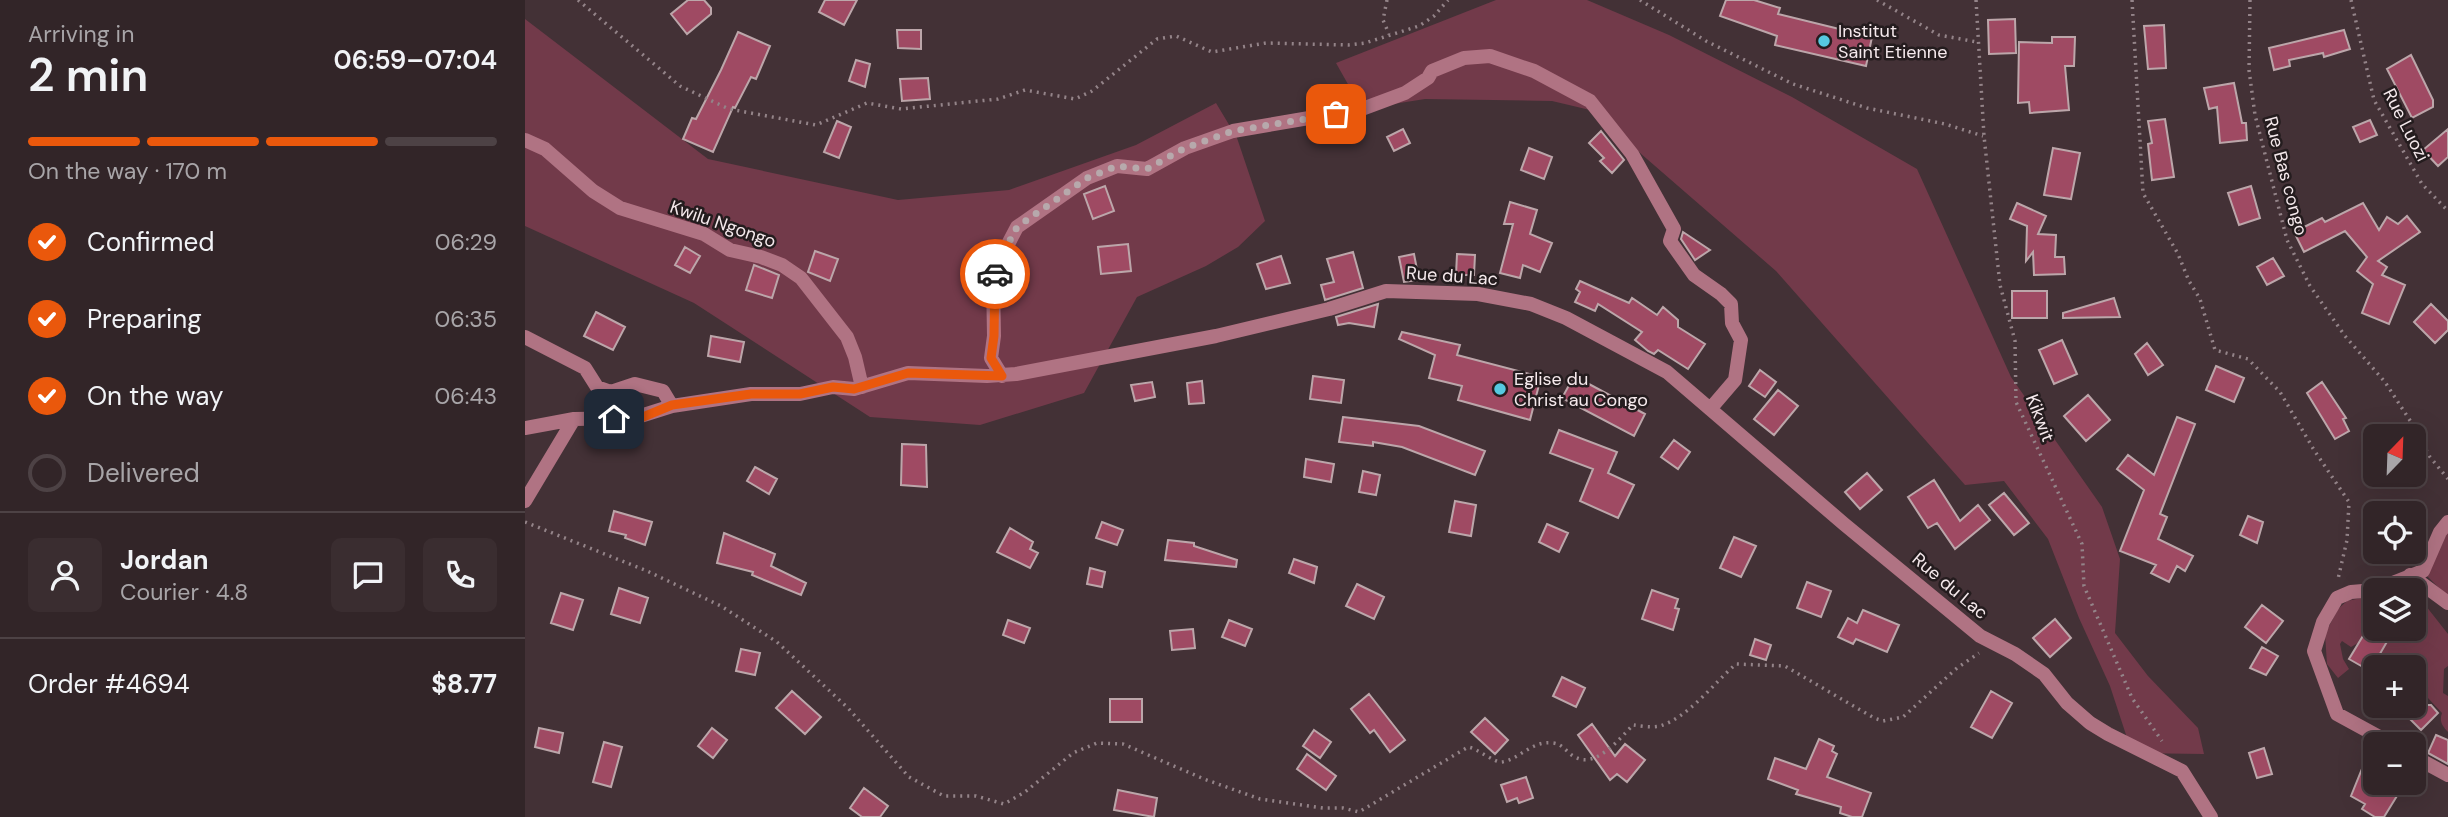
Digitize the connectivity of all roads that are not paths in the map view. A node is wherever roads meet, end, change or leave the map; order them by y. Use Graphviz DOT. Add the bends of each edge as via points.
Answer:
graph roads {
  1 [pos="525,140"];
  2 [pos="525,337"];
  3 [pos="1002,376"];
  4 [pos="862,387"];
  5 [pos="672,405"];
  6 [pos="1711,408"];
  7 [pos="574,419"];
  8 [pos="525,428"];
  9 [pos="525,501"];
  10 [pos="2448,522"];
  11 [pos="2410,575"];
  12 [pos="2404,578"];
  13 [pos="2363,591"];
  14 [pos="2448,603"];
  15 [pos="2370,732"];
  16 [pos="2426,763"];
  17 [pos="2448,775"];
  18 [pos="2211,817"];
  1 -- 4 [label="street, Kwilu Ngongo" via="545,149 620,208 704,234 730,250 782,265 801,278 847,337"];
  2 -- 5 [label="street" via="585,368 597,387 611,392 635,384 663,391"];
  3 -- 4 [label="street, Rue du Lac" via="920,372"];
  3 -- 6 [label="street, Rue du Lac" via="1216,336 1386,291 1416,291 1507,299 1566,317 1667,372"];
  3 -- 6 [label="street" via="991,358 996,267 1017,227 1087,178 1117,166 1147,169 1185,148 1233,131 1362,110 1405,93 1432,71 1464,58 1490,56 1534,71 1590,101 1632,154 1674,229 1670,241 1679,256 1694,275 1731,304 1741,340 1735,380"];
  4 -- 5 [label="street, Rue du Lac" via="751,394"];
  5 -- 7 [label="street, Rue du Lac" via="634,418"];
  6 -- 18 [label="street, Rue du Lac" via="1844,524 1993,644 2044,674 2091,723 2182,771"];
  7 -- 8 [label="street, Rue du Lac"];
  7 -- 9 [label="street"];
  10 -- 11 [label="street" via="2423,571"];
  11 -- 12 [label="street"];
  11 -- 14 [label="street"];
  13 -- 15 [label="street" via="2337,598 2323,621 2314,651 2337,714"];
  16 -- 17 [label="street"];
}
